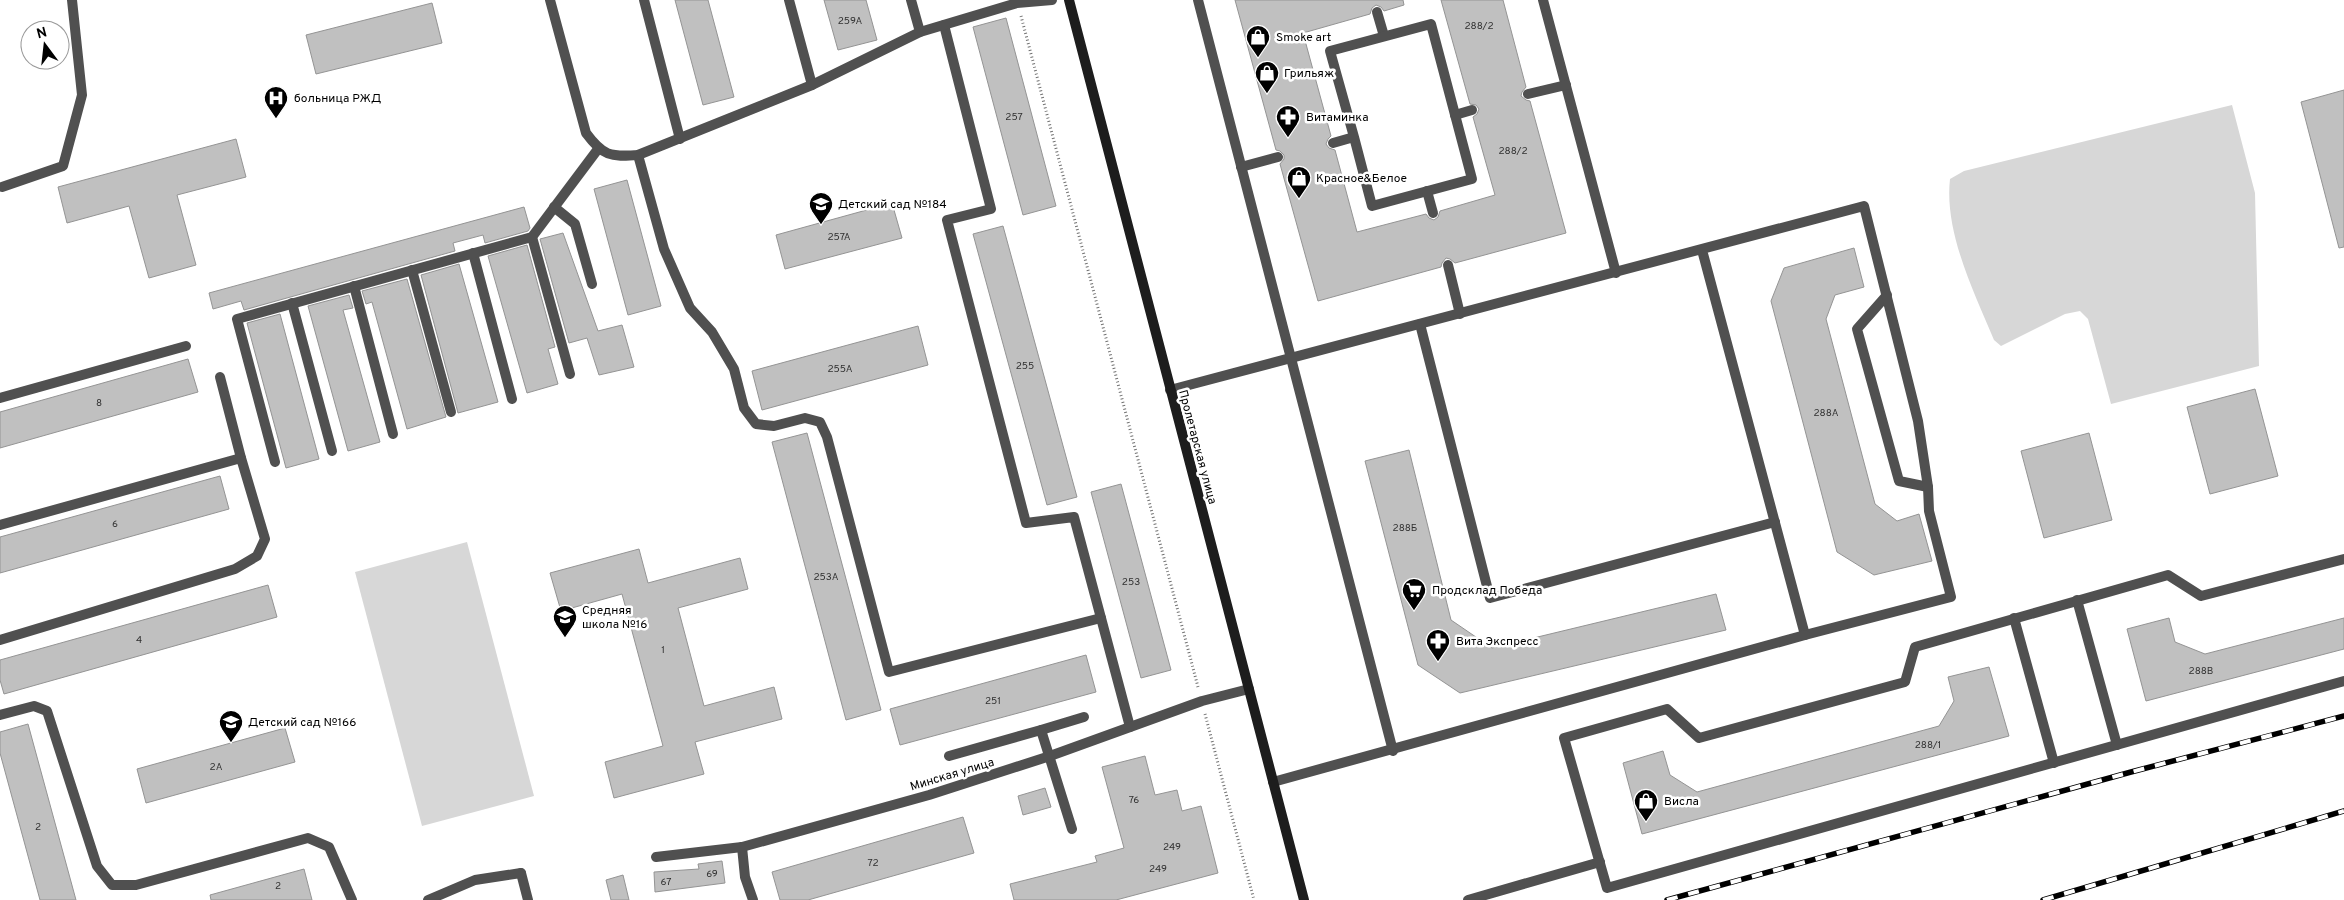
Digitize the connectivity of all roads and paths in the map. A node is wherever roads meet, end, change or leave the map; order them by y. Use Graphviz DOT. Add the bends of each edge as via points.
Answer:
graph roads {
  1 [pos="72,0"];
  2 [pos="550,0"];
  3 [pos="644,0"];
  4 [pos="789,0"];
  5 [pos="911,0"];
  6 [pos="1052,0"];
  7 [pos="1069,0"];
  8 [pos="1198,0"];
  9 [pos="1543,0"];
  10 [pos="1017,3"];
  11 [pos="1377,12"];
  12 [pos="944,25"];
  13 [pos="920,32"];
  14 [pos="1384,36"];
  15 [pos="1566,84"];
  16 [pos="812,85"];
  17 [pos="1528,94"];
  18 [pos="1472,110"];
  19 [pos="1455,115"];
  20 [pos="1354,137"];
  21 [pos="680,139"];
  22 [pos="1333,143"];
  23 [pos="598,149"];
  24 [pos="638,155"];
  25 [pos="1278,157"];
  26 [pos="1241,167"];
  27 [pos="2,187"];
  28 [pos="1427,191"];
  29 [pos="554,207"];
  30 [pos="1433,213"];
  31 [pos="532,237"];
  32 [pos="1702,250"];
  33 [pos="473,253"];
  34 [pos="1448,265"];
  35 [pos="412,270"];
  36 [pos="1616,273"];
  37 [pos="592,284"];
  38 [pos="354,286"];
  39 [pos="1887,295"];
  40 [pos="292,303"];
  41 [pos="1460,314"];
  42 [pos="1420,324"];
  43 [pos="186,346"];
  44 [pos="1290,358"];
  45 [pos="570,374"];
  46 [pos="220,377"];
  47 [pos="1170,390"];
  48 [pos="0,398"];
  49 [pos="512,398"];
  50 [pos="451,412"];
  51 [pos="393,434"];
  52 [pos="332,452"];
  53 [pos="240,458"];
  54 [pos="275,462"];
  55 [pos="1928,487"];
  56 [pos="1775,522"];
  57 [pos="0,525"];
  58 [pos="2344,560"];
  59 [pos="2077,600"];
  60 [pos="1101,618"];
  61 [pos="2014,618"];
  62 [pos="1805,635"];
  63 [pos="0,640"];
  64 [pos="2344,681"];
  65 [pos="1249,689"];
  66 [pos="1202,702"];
  67 [pos="0,715"];
  68 [pos="1084,716"];
  69 [pos="1130,727"];
  70 [pos="1042,730"];
  71 [pos="2117,745"];
  72 [pos="1393,751"];
  73 [pos="949,756"];
  74 [pos="1050,756"];
  75 [pos="2054,763"];
  76 [pos="1273,782"];
  77 [pos="1072,829"];
  78 [pos="742,847"];
  79 [pos="656,857"];
  80 [pos="1600,862"];
  81 [pos="352,900"];
  82 [pos="428,900"];
  83 [pos="528,900"];
  84 [pos="753,900"];
  85 [pos="1254,900"];
  86 [pos="1304,900"];
  87 [pos="1468,900"];
  1 -- 27 [label="street" via="82,96 63,166"];
  2 -- 23 [label="street" via="586,133"];
  3 -- 21 [label="street"];
  4 -- 16 [label="street"];
  5 -- 13 [label="street"];
  6 -- 10 [label="street"];
  7 -- 47 [label="main road, Пролетарская улица"];
  8 -- 26 [label="street"];
  9 -- 15 [label="street"];
  10 -- 12 [label="street"];
  10 -- 66 [label="path"];
  11 -- 14 [label="street"];
  12 -- 13 [label="street"];
  12 -- 60 [label="street" via="991,209 947,220 1026,523 1074,517"];
  13 -- 16 [label="street"];
  14 -- 19 [label="street" via="1431,24"];
  14 -- 20 [label="street" via="1330,51"];
  15 -- 17 [label="street"];
  15 -- 36 [label="street"];
  16 -- 21 [label="street"];
  18 -- 19 [label="street"];
  19 -- 28 [label="street" via="1472,179"];
  20 -- 22 [label="street"];
  20 -- 28 [label="street" via="1372,206"];
  21 -- 24 [label="street"];
  23 -- 24 [label="street" via="617,156"];
  23 -- 29 [label="street"];
  24 -- 60 [label="street" via="664,250 690,308 712,332 734,369 744,408 756,424 774,426 805,418 820,422 827,437 889,672"];
  25 -- 26 [label="street"];
  26 -- 44 [label="street"];
  28 -- 30 [label="street"];
  29 -- 31 [label="street"];
  29 -- 37 [label="street" via="575,224"];
  31 -- 33 [label="street"];
  31 -- 45 [label="street"];
  32 -- 36 [label="street"];
  32 -- 39 [label="street" via="1864,206"];
  32 -- 56 [label="street"];
  33 -- 35 [label="street"];
  33 -- 49 [label="street"];
  34 -- 41 [label="street"];
  35 -- 38 [label="street"];
  35 -- 50 [label="street"];
  36 -- 41 [label="street"];
  38 -- 40 [label="street"];
  38 -- 51 [label="street"];
  39 -- 55 [label="street" via="1918,421"];
  39 -- 55 [label="street" via="1857,328 1899,481"];
  40 -- 52 [label="street"];
  40 -- 54 [label="street" via="236,319"];
  41 -- 42 [label="street"];
  42 -- 44 [label="street"];
  42 -- 56 [label="street" via="1490,598"];
  43 -- 48 [label="street"];
  44 -- 47 [label="street"];
  44 -- 72 [label="street"];
  46 -- 53 [label="street"];
  47 -- 65 [label="main road, Пролетарская улица"];
  53 -- 57 [label="street"];
  53 -- 63 [label="street" via="265,539 257,556 236,570"];
  55 -- 62 [label="street" via="1929,512 1951,597"];
  56 -- 62 [label="street"];
  58 -- 59 [label="street" via="2201,596 2168,575"];
  59 -- 61 [label="street"];
  59 -- 71 [label="street"];
  60 -- 69 [label="street"];
  61 -- 75 [label="street"];
  61 -- 80 [label="street" via="1915,647 1905,682 1699,738 1667,709 1564,738"];
  62 -- 72 [label="street"];
  64 -- 71 [label="street"];
  65 -- 66 [label="street, Минская улица"];
  65 -- 76 [label="main road, Пролетарская улица"];
  66 -- 69 [label="street, Минская улица"];
  66 -- 85 [label="path"];
  67 -- 81 [label="street" via="34,706 47,711 97,866 112,885 136,885 308,838 329,847"];
  68 -- 70 [label="street"];
  69 -- 74 [label="street, Минская улица"];
  70 -- 73 [label="street"];
  70 -- 74 [label="street"];
  71 -- 75 [label="street"];
  72 -- 76 [label="street"];
  74 -- 77 [label="street"];
  74 -- 78 [label="street, Минская улица" via="929,795"];
  75 -- 80 [label="street" via="1607,888"];
  76 -- 86 [label="main road, Пролетарская улица"];
  78 -- 79 [label="street, Минская улица"];
  78 -- 84 [label="street" via="745,876"];
  80 -- 87 [label="street"];
  82 -- 83 [label="street" via="476,880 521,873"];
}
